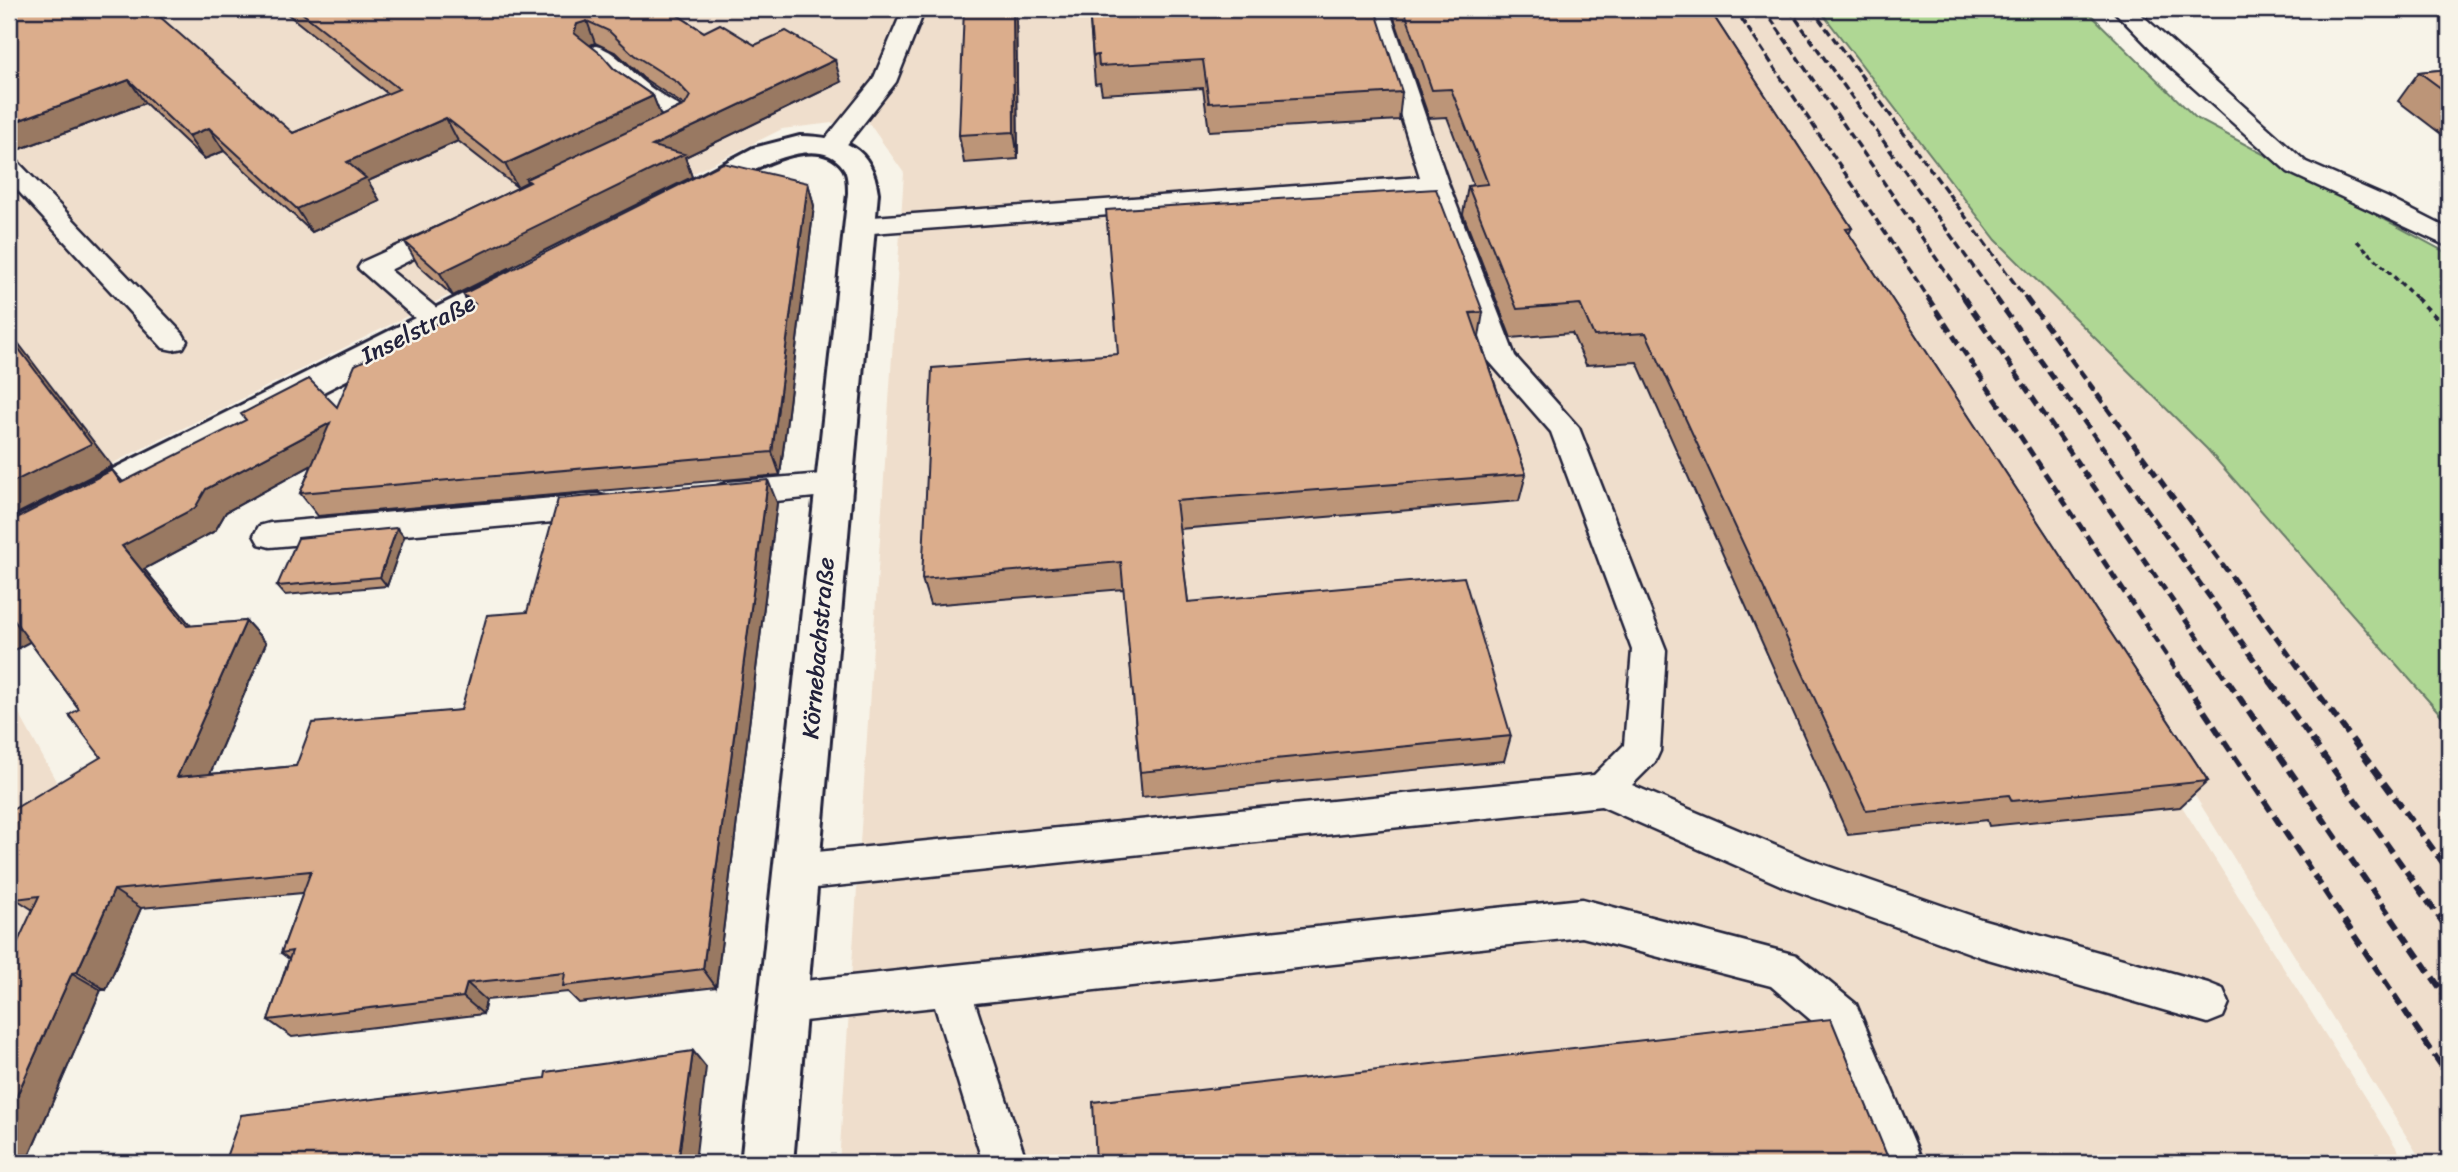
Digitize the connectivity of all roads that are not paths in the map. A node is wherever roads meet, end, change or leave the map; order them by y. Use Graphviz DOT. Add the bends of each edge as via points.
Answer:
graph roads {
  1 [pos="914,9"];
  2 [pos="1378,9"];
  3 [pos="2123,9"];
  4 [pos="596,53"];
  5 [pos="634,143"];
  6 [pos="832,148"];
  7 [pos="9,167"];
  8 [pos="1436,183"];
  9 [pos="671,202"];
  10 [pos="471,220"];
  11 [pos="859,226"];
  12 [pos="2449,239"];
  13 [pos="547,265"];
  14 [pos="435,321"];
  15 [pos="173,341"];
  16 [pos="834,484"];
  17 [pos="699,497"];
  18 [pos="629,503"];
  19 [pos="270,535"];
  20 [pos="9,537"];
  21 [pos="1602,790"];
  22 [pos="797,872"];
  23 [pos="949,987"];
  24 [pos="785,1003"];
  25 [pos="2208,1003"];
  26 [pos="768,1163"];
  27 [pos="1005,1163"];
  28 [pos="1901,1163"];
  1 -- 6 [label="lane" via="884,82"];
  2 -- 8 [label="lane"];
  3 -- 12 [label="lane" via="2297,167"];
  4 -- 5 [label="lane" via="684,120"];
  6 -- 9 [label="street" via="810,143 786,145"];
  6 -- 11 [label="street, Körnebachstraße" via="849,155 859,169 863,192"];
  7 -- 15 [label="lane"];
  8 -- 11 [label="lane"];
  8 -- 21 [label="lane" via="1502,360 1564,428 1649,650 1642,751"];
  10 -- 14 [label="lane" via="371,268"];
  11 -- 16 [label="street, Körnebachstraße"];
  13 -- 14 [label="street, Inselstraße"];
  14 -- 20 [label="street, Inselstraße"];
  16 -- 17 [label="lane"];
  16 -- 22 [label="street, Körnebachstraße"];
  18 -- 19 [label="lane"];
  21 -- 22 [label="lane"];
  21 -- 25 [label="lane" via="1799,874 1955,929"];
  22 -- 24 [label="street, Körnebachstraße"];
  23 -- 24 [label="lane"];
  23 -- 27 [label="lane"];
  23 -- 28 [label="lane" via="1581,918 1782,970 1841,1019"];
  24 -- 26 [label="street, Körnebachstraße"];
}
